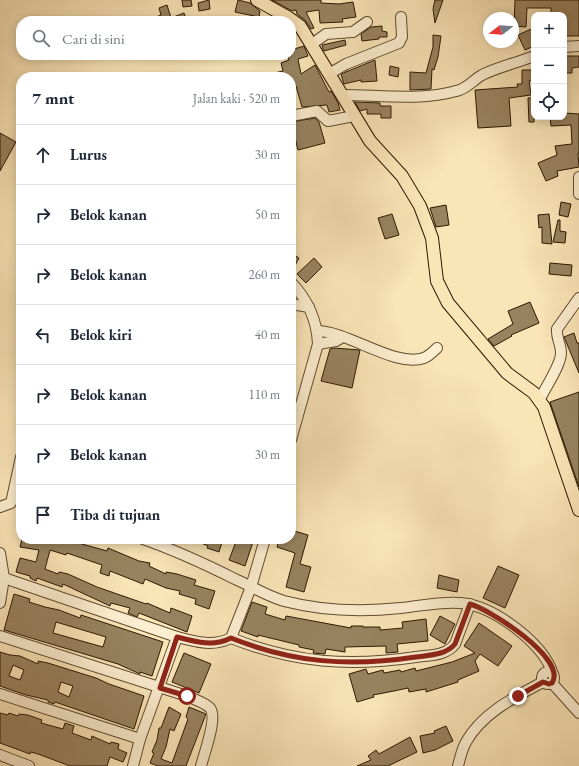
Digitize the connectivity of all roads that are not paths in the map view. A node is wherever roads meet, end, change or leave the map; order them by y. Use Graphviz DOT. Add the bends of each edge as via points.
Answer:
graph roads {
  1 [pos="257,0"];
  2 [pos="285,16"];
  3 [pos="401,17"];
  4 [pos="296,22"];
  5 [pos="367,22"];
  6 [pos="312,44"];
  7 [pos="579,46"];
  8 [pos="567,47"];
  9 [pos="531,57"];
  10 [pos="330,74"];
  11 [pos="343,95"];
  12 [pos="296,115"];
  13 [pos="354,116"];
  14 [pos="579,177"];
  15 [pos="579,194"];
  16 [pos="296,287"];
  17 [pos="579,298"];
  18 [pos="296,305"];
  19 [pos="309,307"];
  20 [pos="317,331"];
  21 [pos="341,338"];
  22 [pos="318,344"];
  23 [pos="437,348"];
  24 [pos="540,399"];
  25 [pos="296,422"];
  26 [pos="16,504"];
  27 [pos="0,507"];
  28 [pos="579,510"];
  29 [pos="156,544"];
  30 [pos="264,544"];
  31 [pos="0,553"];
  32 [pos="4,578"];
  33 [pos="251,587"];
  34 [pos="0,603"];
  35 [pos="470,604"];
  36 [pos="0,636"];
  37 [pos="177,637"];
  38 [pos="231,638"];
  39 [pos="549,680"];
  40 [pos="160,688"];
  41 [pos="0,694"];
  42 [pos="579,713"];
  43 [pos="140,739"];
  44 [pos="0,755"];
  45 [pos="30,766"];
  46 [pos="133,766"];
  47 [pos="201,766"];
  48 [pos="458,766"];
  1 -- 2 [label="main road"];
  3 -- 10 [label="street" via="402,37 399,43 346,64"];
  4 -- 6 [label="main road"];
  5 -- 6 [label="street" via="353,32 326,34"];
  6 -- 10 [label="main road"];
  7 -- 8 [label="street"];
  9 -- 11 [label="street" via="492,71 455,92 420,95"];
  10 -- 11 [label="main road"];
  11 -- 13 [label="main road"];
  12 -- 13 [label="street" via="318,111 328,121"];
  13 -- 24 [label="main road" via="370,141 402,176 420,206 433,245 438,281 448,303 507,373"];
  14 -- 15 [label="street"];
  16 -- 19 [label="street"];
  17 -- 24 [label="street" via="557,329 560,359"];
  18 -- 19 [label="street"];
  19 -- 20 [label="street"];
  20 -- 21 [label="street" via="329,331"];
  20 -- 22 [label="street"];
  21 -- 22 [label="street" via="336,342"];
  21 -- 23 [label="street" via="401,358 424,358"];
  22 -- 25 [label="street"];
  24 -- 28 [label="main road"];
  26 -- 27 [label="street"];
  29 -- 33 [label="street" via="196,560"];
  30 -- 33 [label="street"];
  31 -- 32 [label="street"];
  32 -- 34 [label="street"];
  32 -- 37 [label="street"];
  33 -- 35 [label="street" via="284,601 332,609 384,610 442,603"];
  33 -- 38 [label="street"];
  35 -- 38 [label="street" via="455,644 452,648 437,654 362,663 331,663 281,654"];
  35 -- 39 [label="street" via="494,614 522,634 547,660"];
  36 -- 40 [label="street"];
  37 -- 38 [label="street" via="204,644"];
  37 -- 40 [label="street"];
  39 -- 42 [label="street"];
  39 -- 48 [label="street" via="505,703 484,720 466,743"];
  40 -- 43 [label="street"];
  40 -- 47 [label="street" via="187,696 211,709 214,719"];
  41 -- 43 [label="street"];
  43 -- 46 [label="street"];
  44 -- 45 [label="street"];
}
